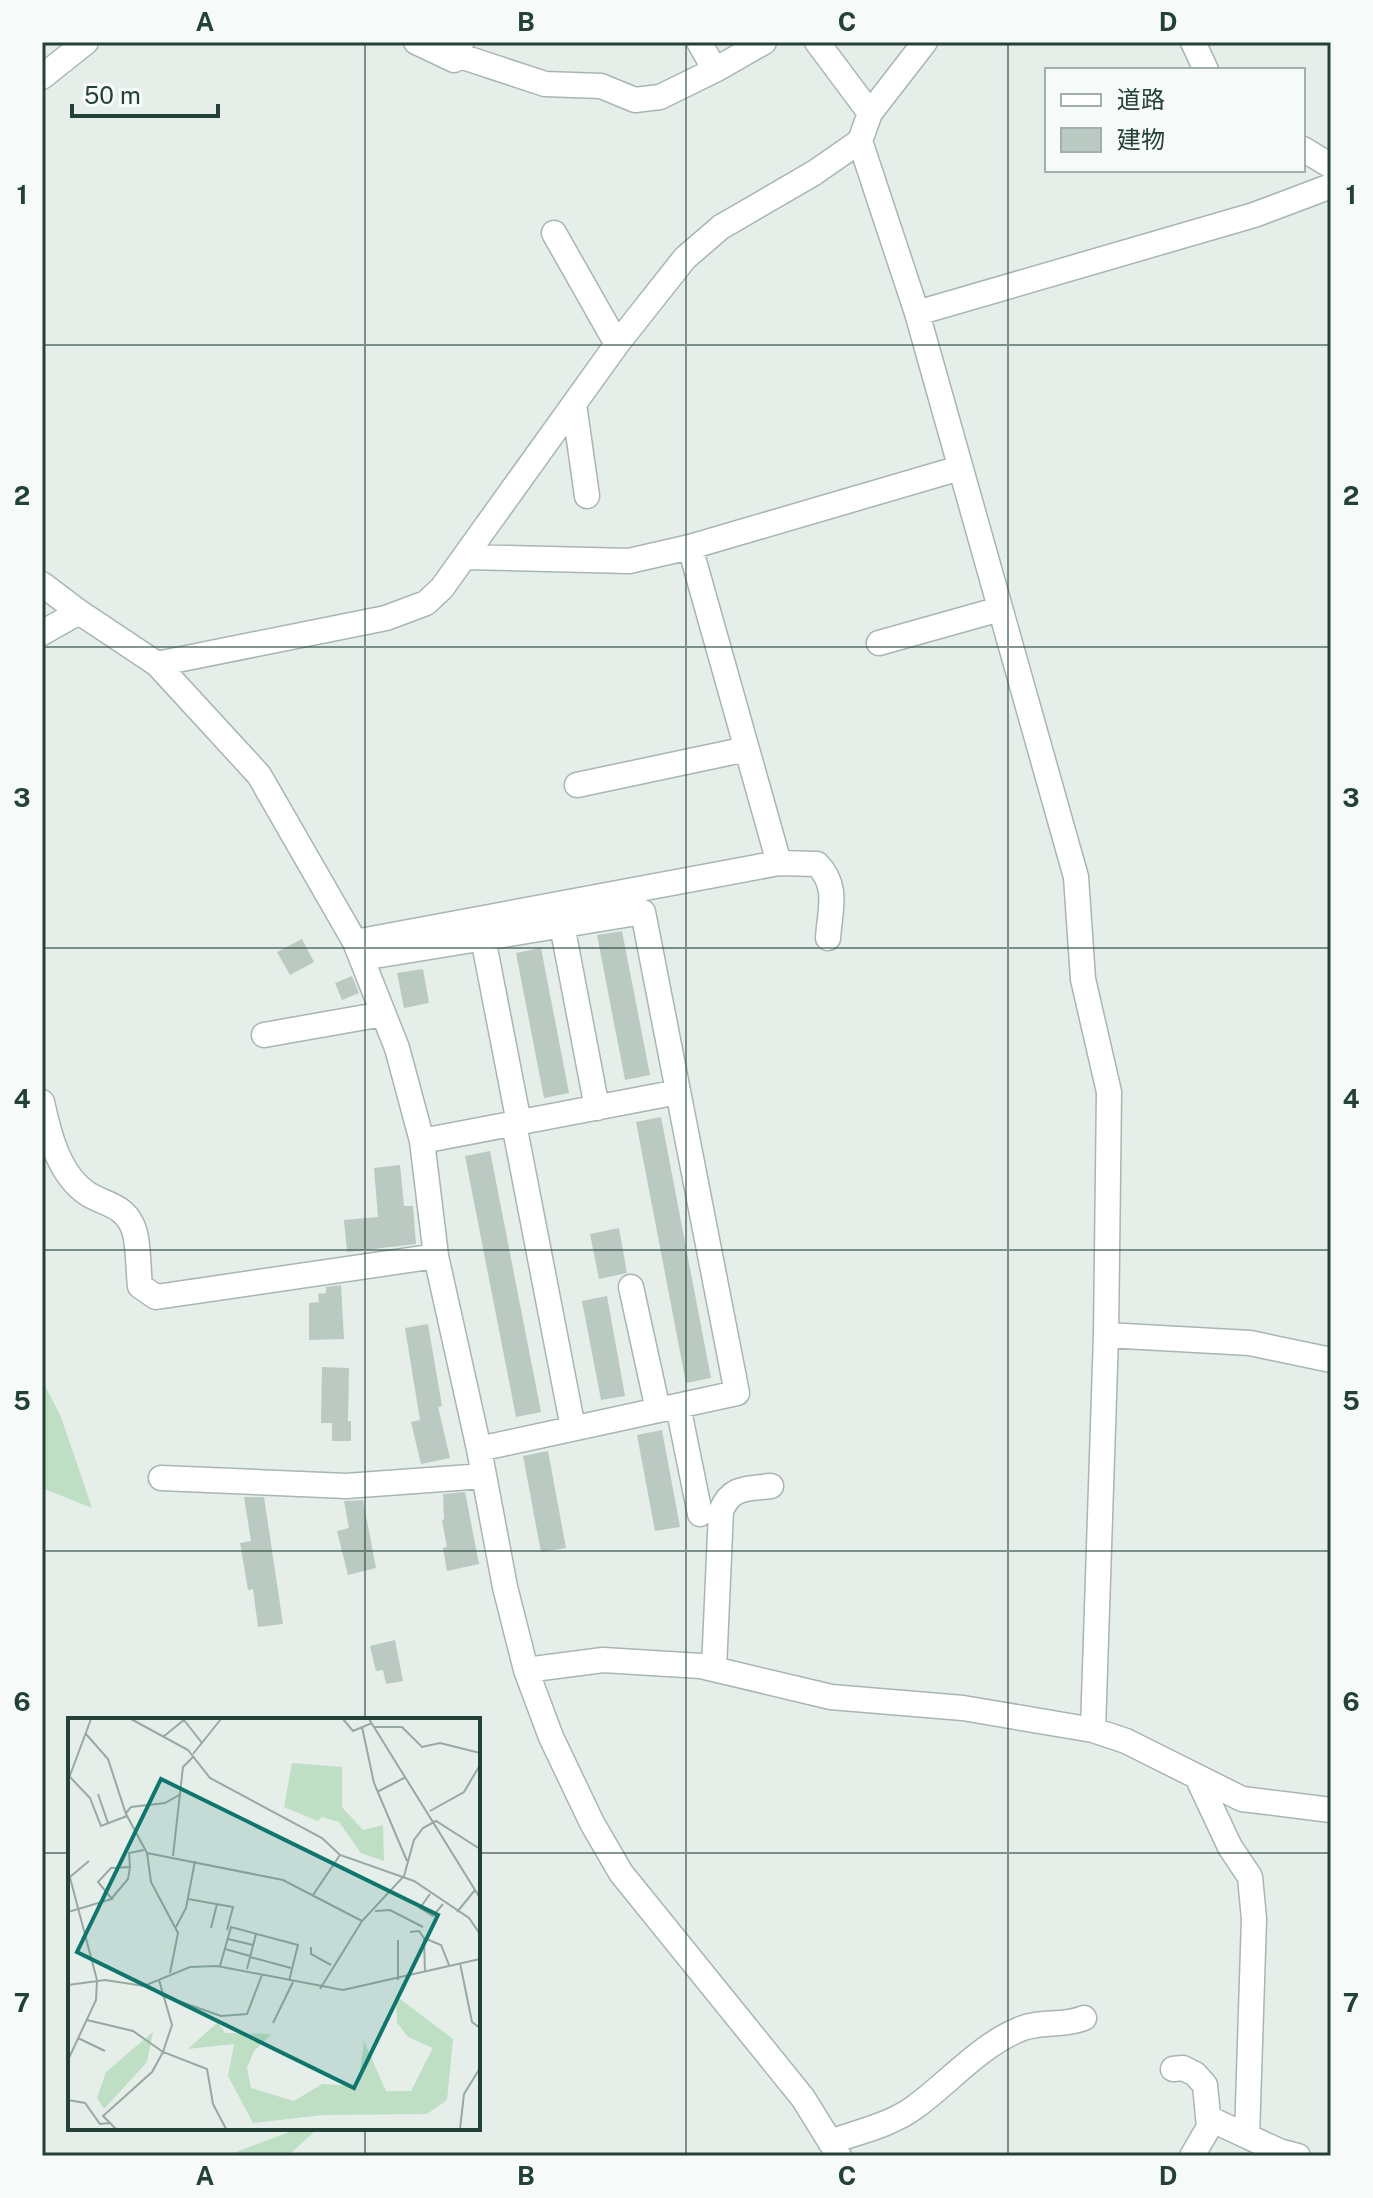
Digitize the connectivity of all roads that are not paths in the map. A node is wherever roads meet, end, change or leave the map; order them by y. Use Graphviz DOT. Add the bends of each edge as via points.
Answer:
graph roads {
  1 [pos="86,42"];
  2 [pos="416,42"];
  3 [pos="699,42"];
  4 [pos="764,42"];
  5 [pos="817,42"];
  6 [pos="925,42"];
  7 [pos="1193,42"];
  8 [pos="460,48"];
  9 [pos="1205,68"];
  10 [pos="715,70"];
  11 [pos="42,77"];
  12 [pos="870,113"];
  13 [pos="860,141"];
  14 [pos="1305,150"];
  15 [pos="1331,166"];
  16 [pos="1331,186"];
  17 [pos="554,233"];
  18 [pos="917,313"];
  19 [pos="617,344"];
  20 [pos="574,404"];
  21 [pos="960,468"];
  22 [pos="587,496"];
  23 [pos="690,547"];
  24 [pos="465,557"];
  25 [pos="42,584"];
  26 [pos="1000,609"];
  27 [pos="79,612"];
  28 [pos="42,633"];
  29 [pos="879,643"];
  30 [pos="157,664"];
  31 [pos="747,749"];
  32 [pos="577,785"];
  33 [pos="779,863"];
  34 [pos="562,925"];
  35 [pos="483,938"];
  36 [pos="828,938"];
  37 [pos="358,950"];
  38 [pos="383,1014"];
  39 [pos="264,1035"];
  40 [pos="678,1092"];
  41 [pos="42,1102"];
  42 [pos="597,1108"];
  43 [pos="516,1123"];
  44 [pos="422,1141"];
  45 [pos="436,1256"];
  46 [pos="631,1287"];
  47 [pos="1106,1335"];
  48 [pos="1331,1360"];
  49 [pos="668,1408"];
  50 [pos="573,1428"];
  51 [pos="479,1449"];
  52 [pos="484,1476"];
  53 [pos="161,1478"];
  54 [pos="771,1486"];
  55 [pos="700,1514"];
  56 [pos="714,1669"];
  57 [pos="526,1670"];
  58 [pos="1093,1730"];
  59 [pos="1197,1777"];
  60 [pos="1331,1810"];
  61 [pos="1084,2018"];
  62 [pos="1173,2069"];
  63 [pos="1208,2118"];
  64 [pos="1247,2136"];
  65 [pos="835,2149"];
  66 [pos="1192,2156"];
  67 [pos="1298,2156"];
  1 -- 11 [label="street"];
  2 -- 8 [label="street" via="454,60"];
  3 -- 10 [label="street"];
  4 -- 10 [label="street"];
  5 -- 12 [label="street"];
  6 -- 12 [label="street"];
  7 -- 9 [label="street"];
  8 -- 10 [label="street" via="545,84 601,86 635,100 660,97"];
  12 -- 13 [label="street"];
  13 -- 18 [label="street"];
  13 -- 19 [label="street" via="721,227 685,258"];
  14 -- 15 [label="street"];
  16 -- 18 [label="street" via="1254,215"];
  17 -- 19 [label="street"];
  18 -- 21 [label="street"];
  19 -- 20 [label="street"];
  20 -- 22 [label="street"];
  20 -- 24 [label="street"];
  21 -- 23 [label="street"];
  21 -- 26 [label="street"];
  23 -- 24 [label="street" via="629,561"];
  23 -- 31 [label="street"];
  24 -- 30 [label="street" via="426,603 386,618"];
  25 -- 27 [label="street"];
  26 -- 29 [label="street"];
  26 -- 47 [label="street" via="1076,877 1083,979 1109,1092"];
  27 -- 28 [label="street"];
  27 -- 30 [label="street"];
  30 -- 37 [label="street" via="259,775"];
  31 -- 32 [label="street"];
  31 -- 33 [label="street"];
  33 -- 36 [label="street" via="817,864 829,876"];
  33 -- 37 [label="street"];
  34 -- 35 [label="street"];
  34 -- 40 [label="street" via="643,912"];
  34 -- 42 [label="street"];
  35 -- 37 [label="street"];
  35 -- 43 [label="street"];
  37 -- 38 [label="street"];
  38 -- 39 [label="street"];
  38 -- 44 [label="street"];
  40 -- 42 [label="street"];
  40 -- 49 [label="street" via="737,1393"];
  41 -- 45 [label="street" via="66,1175 88,1194 121,1209 133,1226 140,1286 156,1297"];
  42 -- 43 [label="street"];
  43 -- 44 [label="street"];
  43 -- 50 [label="street"];
  44 -- 45 [label="street"];
  45 -- 51 [label="street"];
  46 -- 49 [label="street"];
  47 -- 48 [label="street" via="1250,1343"];
  47 -- 58 [label="street"];
  49 -- 50 [label="street"];
  49 -- 55 [label="street"];
  50 -- 51 [label="street"];
  51 -- 52 [label="street"];
  52 -- 53 [label="street" via="346,1486"];
  52 -- 57 [label="street"];
  54 -- 56 [label="street" via="737,1491 727,1497 721,1511"];
  56 -- 57 [label="street" via="603,1660"];
  56 -- 58 [label="street" via="831,1697 963,1708"];
  57 -- 65 [label="street" via="551,1737 621,1873 803,2098"];
  58 -- 59 [label="street"];
  59 -- 60 [label="street" via="1242,1799"];
  59 -- 64 [label="street" via="1250,1877 1254,1919"];
  61 -- 65 [label="street" via="1017,2030 900,2117"];
  62 -- 63 [label="street" via="1195,2074 1205,2085"];
  63 -- 64 [label="street"];
  63 -- 66 [label="street" via="1209,2127"];
  64 -- 67 [label="street"];
}
